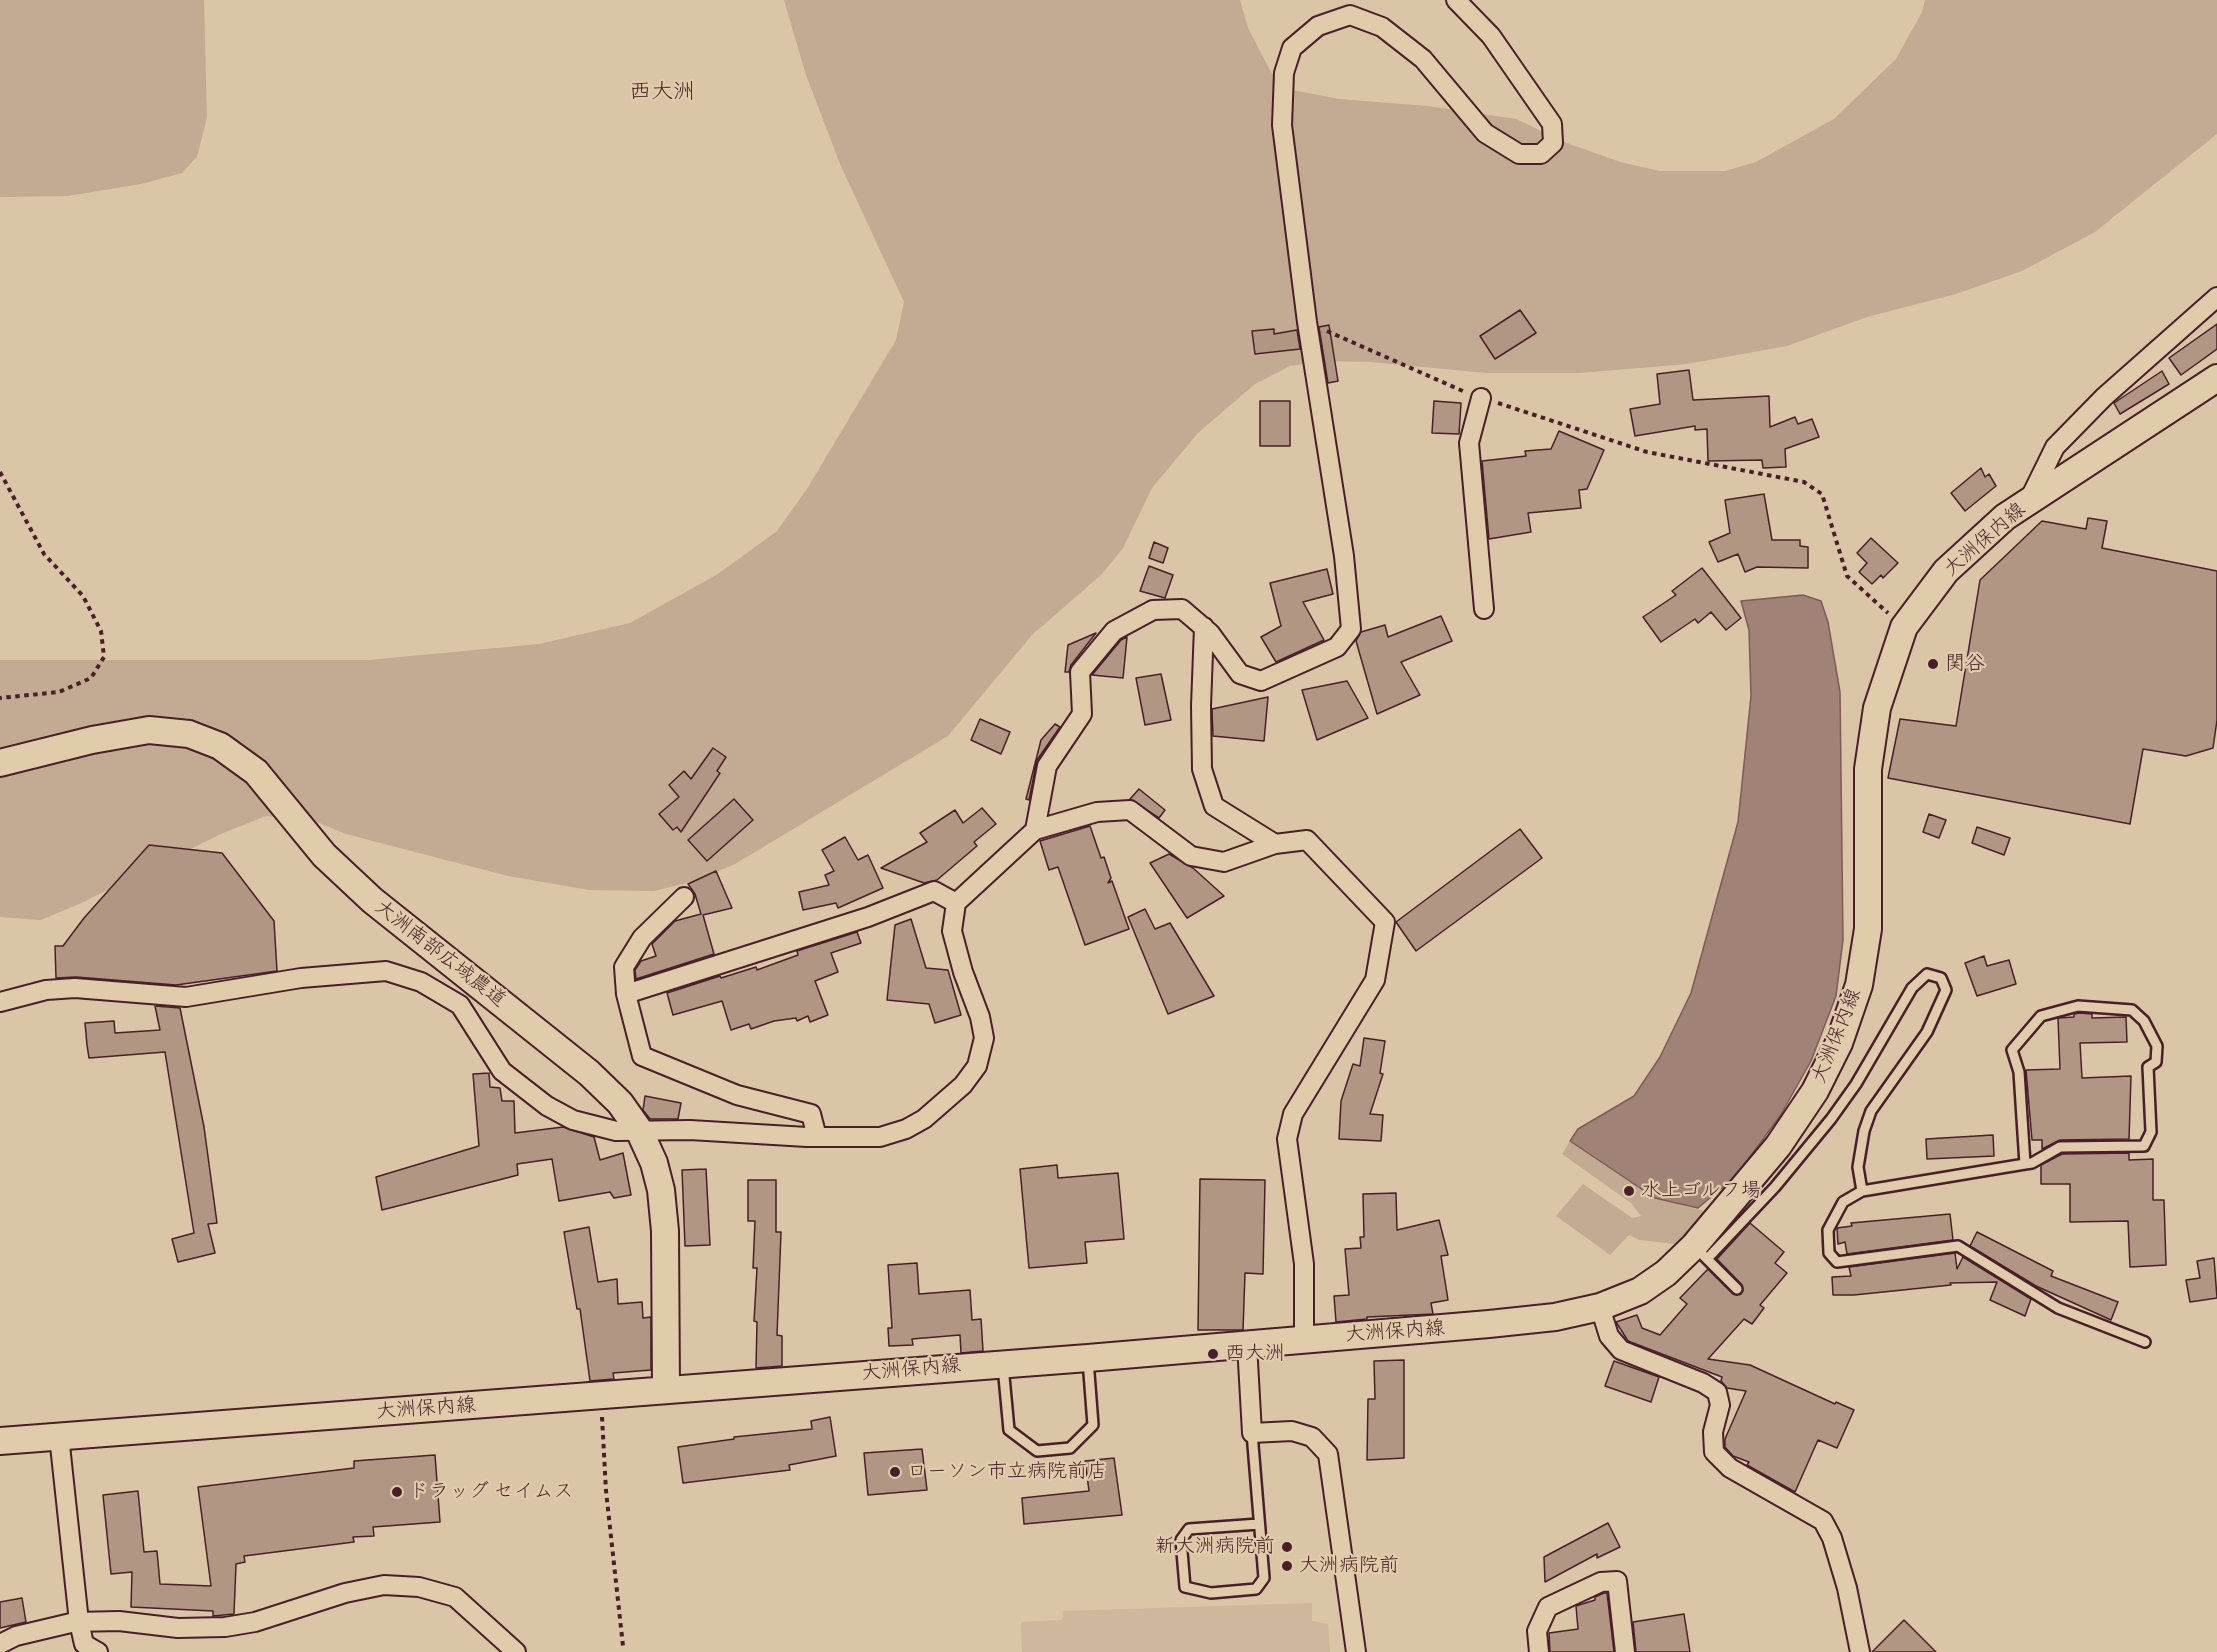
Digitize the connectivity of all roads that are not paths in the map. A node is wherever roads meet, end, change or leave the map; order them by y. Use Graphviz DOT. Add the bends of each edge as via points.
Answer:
graph roads {
  1 [pos="1456,0"];
  2 [pos="2217,297"];
  3 [pos="2217,378"];
  4 [pos="1481,398"];
  5 [pos="2028,503"];
  6 [pos="1484,609"];
  7 [pos="1204,627"];
  8 [pos="0,764"];
  9 [pos="1035,830"];
  10 [pos="1275,843"];
  11 [pos="684,897"];
  12 [pos="956,903"];
  13 [pos="626,994"];
  14 [pos="0,1002"];
  15 [pos="639,1130"];
  16 [pos="817,1137"];
  17 [pos="2025,1164"];
  18 [pos="1862,1191"];
  19 [pos="1700,1252"];
  20 [pos="1737,1289"];
  21 [pos="1600,1307"];
  22 [pos="1304,1339"];
  23 [pos="2145,1342"];
  24 [pos="1247,1344"];
  25 [pos="1088,1358"];
  26 [pos="1003,1363"];
  27 [pos="666,1389"];
  28 [pos="1252,1433"];
  29 [pos="59,1436"];
  30 [pos="0,1441"];
  31 [pos="1259,1524"];
  32 [pos="79,1622"];
  33 [pos="0,1644"];
  34 [pos="98,1652"];
  35 [pos="516,1652"];
  36 [pos="1356,1652"];
  37 [pos="1539,1652"];
  38 [pos="1625,1652"];
  39 [pos="1860,1652"];
  1 -- 7 [label="street" via="1491,36 1552,124 1553,143 1541,154 1519,154 1485,132 1423,59 1382,27 1350,15 1318,26 1292,48 1284,73 1282,114 1351,630 1337,647 1261,681 1240,674"];
  2 -- 5 [label="street" via="2104,397 2055,447"];
  3 -- 5 [label="main road, 大洲保内線"];
  4 -- 6 [label="street" via="1469,442"];
  5 -- 19 [label="main road, 大洲保内線" via="2005,517 1946,571 1904,627 1877,708 1868,769 1868,928 1856,995 1839,1043 1815,1091"];
  7 -- 9 [label="street" via="1182,609 1153,610 1114,631 1080,672 1082,714 1047,766"];
  7 -- 10 [label="street" via="1202,769 1214,806"];
  8 -- 15 [label="main road, 大洲南部広域農道" via="149,730 189,734 220,746 256,772 324,855 372,900 590,1073 620,1103"];
  9 -- 10 [label="street" via="1097,812 1130,810 1191,856 1224,862"];
  9 -- 12 [label="street"];
  10 -- 22 [label="street" via="1307,840 1385,922 1375,980 1293,1114 1287,1139 1304,1264"];
  11 -- 13 [label="street" via="642,938 624,967"];
  12 -- 13 [label="street" via="934,891 868,917"];
  12 -- 16 [label="street" via="952,931 984,1038 977,1066 963,1085 906,1130 880,1137"];
  13 -- 16 [label="street" via="642,1056 737,1095 812,1114"];
  14 -- 15 [label="street" via="46,990 75,988 186,997 301,978 386,971 421,982 460,1005 502,1071 547,1106 573,1120 616,1131"];
  15 -- 16 [label="street"];
  15 -- 27 [label="main road, 大洲南部広域農道" via="661,1190"];
  17 -- 17 [label="lane" via="2060,1147 2144,1146 2151,1132 2148,1067 2156,1062 2157,1046 2144,1022 2132,1010 2078,1006 2041,1016 2012,1050 2019,1072"];
  17 -- 18 [label="lane"];
  18 -- 19 [label="lane" via="1858,1167 1871,1111 1927,1032 1946,990 1941,978 1927,974 1912,988 1831,1119 1775,1187"];
  18 -- 23 [label="lane" via="1843,1202 1828,1230 1829,1253 1837,1262 1958,1246 2058,1308"];
  19 -- 20 [label="lane"];
  19 -- 21 [label="main road, 大洲保内線" via="1640,1291"];
  21 -- 22 [label="main road, 大洲保内線" via="1555,1317"];
  21 -- 39 [label="street" via="1609,1336 1621,1350 1717,1392 1720,1405 1713,1432 1714,1452 1730,1468 1823,1521 1847,1588"];
  22 -- 24 [label="main road, 大洲保内線"];
  24 -- 25 [label="main road, 大洲保内線"];
  24 -- 28 [label="street"];
  25 -- 26 [label="main road, 大洲保内線"];
  25 -- 26 [label="lane" via="1093,1425 1070,1448 1037,1450 1009,1430"];
  26 -- 27 [label="main road, 大洲保内線"];
  27 -- 29 [label="main road, 大洲保内線"];
  28 -- 31 [label="lane"];
  28 -- 36 [label="street" via="1292,1431 1312,1437 1328,1454"];
  29 -- 30 [label="main road, 大洲保内線"];
  29 -- 32 [label="street"];
  31 -- 31 [label="lane" via="1264,1578 1256,1589 1211,1593 1185,1587 1181,1540 1189,1529"];
  32 -- 33 [label="street" via="16,1636"];
  32 -- 34 [label="street" via="84,1644"];
  32 -- 35 [label="street" via="225,1627 255,1622 384,1584 418,1587 455,1597"];
  37 -- 38 [label="street" via="1537,1631 1548,1607 1601,1582 1617,1581"];
}
